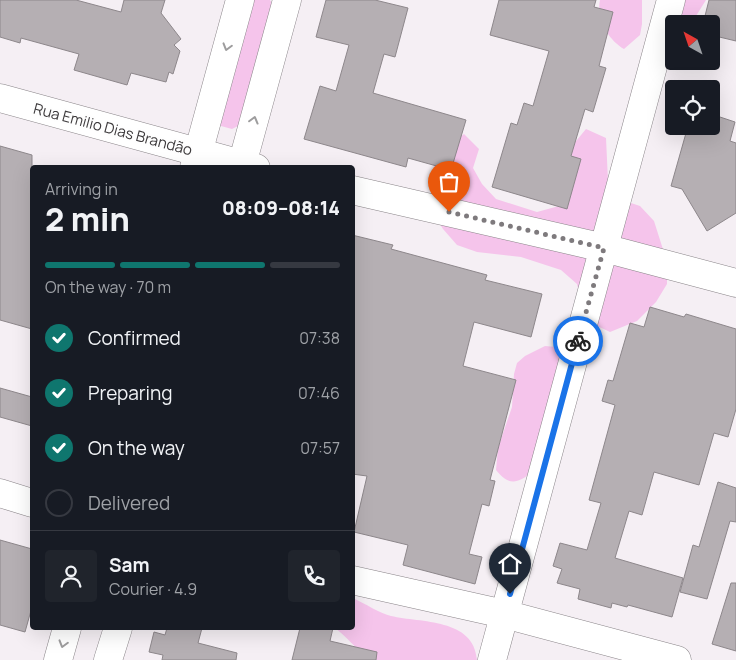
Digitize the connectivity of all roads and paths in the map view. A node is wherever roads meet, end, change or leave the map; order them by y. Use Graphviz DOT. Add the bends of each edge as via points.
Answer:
graph roads {
  1 [pos="240,0"];
  2 [pos="286,0"];
  3 [pos="671,0"];
  4 [pos="0,98"];
  5 [pos="196,160"];
  6 [pos="238,165"];
  7 [pos="246,165"];
  8 [pos="355,191"];
  9 [pos="604,248"];
  10 [pos="736,283"];
  11 [pos="0,493"];
  12 [pos="30,502"];
  13 [pos="355,581"];
  14 [pos="504,614"];
  15 [pos="66,630"];
  16 [pos="117,630"];
  17 [pos="58,660"];
  18 [pos="108,660"];
  19 [pos="492,660"];
  20 [pos="678,660"];
  1 -- 5 [label="street, one-way"];
  7 -- 2 [label="street, one-way"];
  3 -- 9 [label="street"];
  4 -- 5 [label="street, Rua Emilio Dias Brandão"];
  5 -- 6 [label="street, Rua Emilio Dias Brandão"];
  8 -- 9 [label="street"];
  9 -- 10 [label="street"];
  9 -- 14 [label="street"];
  11 -- 12 [label="street"];
  13 -- 14 [label="street"];
  14 -- 19 [label="street"];
  14 -- 20 [label="street"];
  15 -- 17 [label="street, one-way"];
  16 -- 18 [label="street"];
}
